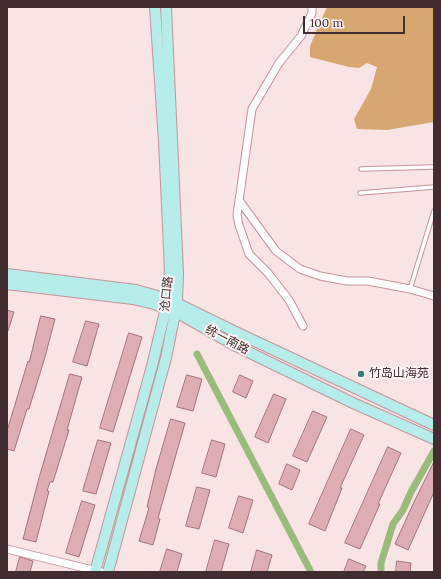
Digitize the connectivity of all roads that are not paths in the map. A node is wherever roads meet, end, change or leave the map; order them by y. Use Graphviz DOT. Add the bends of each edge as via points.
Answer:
graph roads {
  1 [pos="155,7"];
  2 [pos="166,7"];
  3 [pos="312,7"];
  4 [pos="434,167"];
  5 [pos="361,168"];
  6 [pos="434,187"];
  7 [pos="360,193"];
  8 [pos="239,200"];
  9 [pos="434,211"];
  10 [pos="7,274"];
  11 [pos="7,284"];
  12 [pos="410,289"];
  13 [pos="434,296"];
  14 [pos="172,306"];
  15 [pos="303,326"];
  16 [pos="433,424"];
  17 [pos="431,438"];
  18 [pos="7,549"];
  19 [pos="97,572"];
  20 [pos="108,572"];
  1 -- 14 [label="street, 沧口路"];
  2 -- 14 [label="street, 沧口路" via="178,273"];
  3 -- 8 [label="street" via="312,13 301,36 279,63 252,109"];
  4 -- 5 [label="lane"];
  6 -- 7 [label="lane"];
  8 -- 12 [label="street" via="276,251 300,269 320,276"];
  8 -- 15 [label="street" via="239,225 249,254 290,300"];
  9 -- 12 [label="lane"];
  10 -- 14 [label="street, 统一南路" via="136,290"];
  11 -- 14 [label="street, 统一南路"];
  12 -- 13 [label="street"];
  14 -- 16 [label="street, 统一南路" via="240,334"];
  14 -- 17 [label="street, 统一南路" via="234,345"];
  14 -- 19 [label="street, 沧口路"];
  14 -- 20 [label="street, 沧口路" via="166,358"];
  18 -- 19 [label="street"];
}
